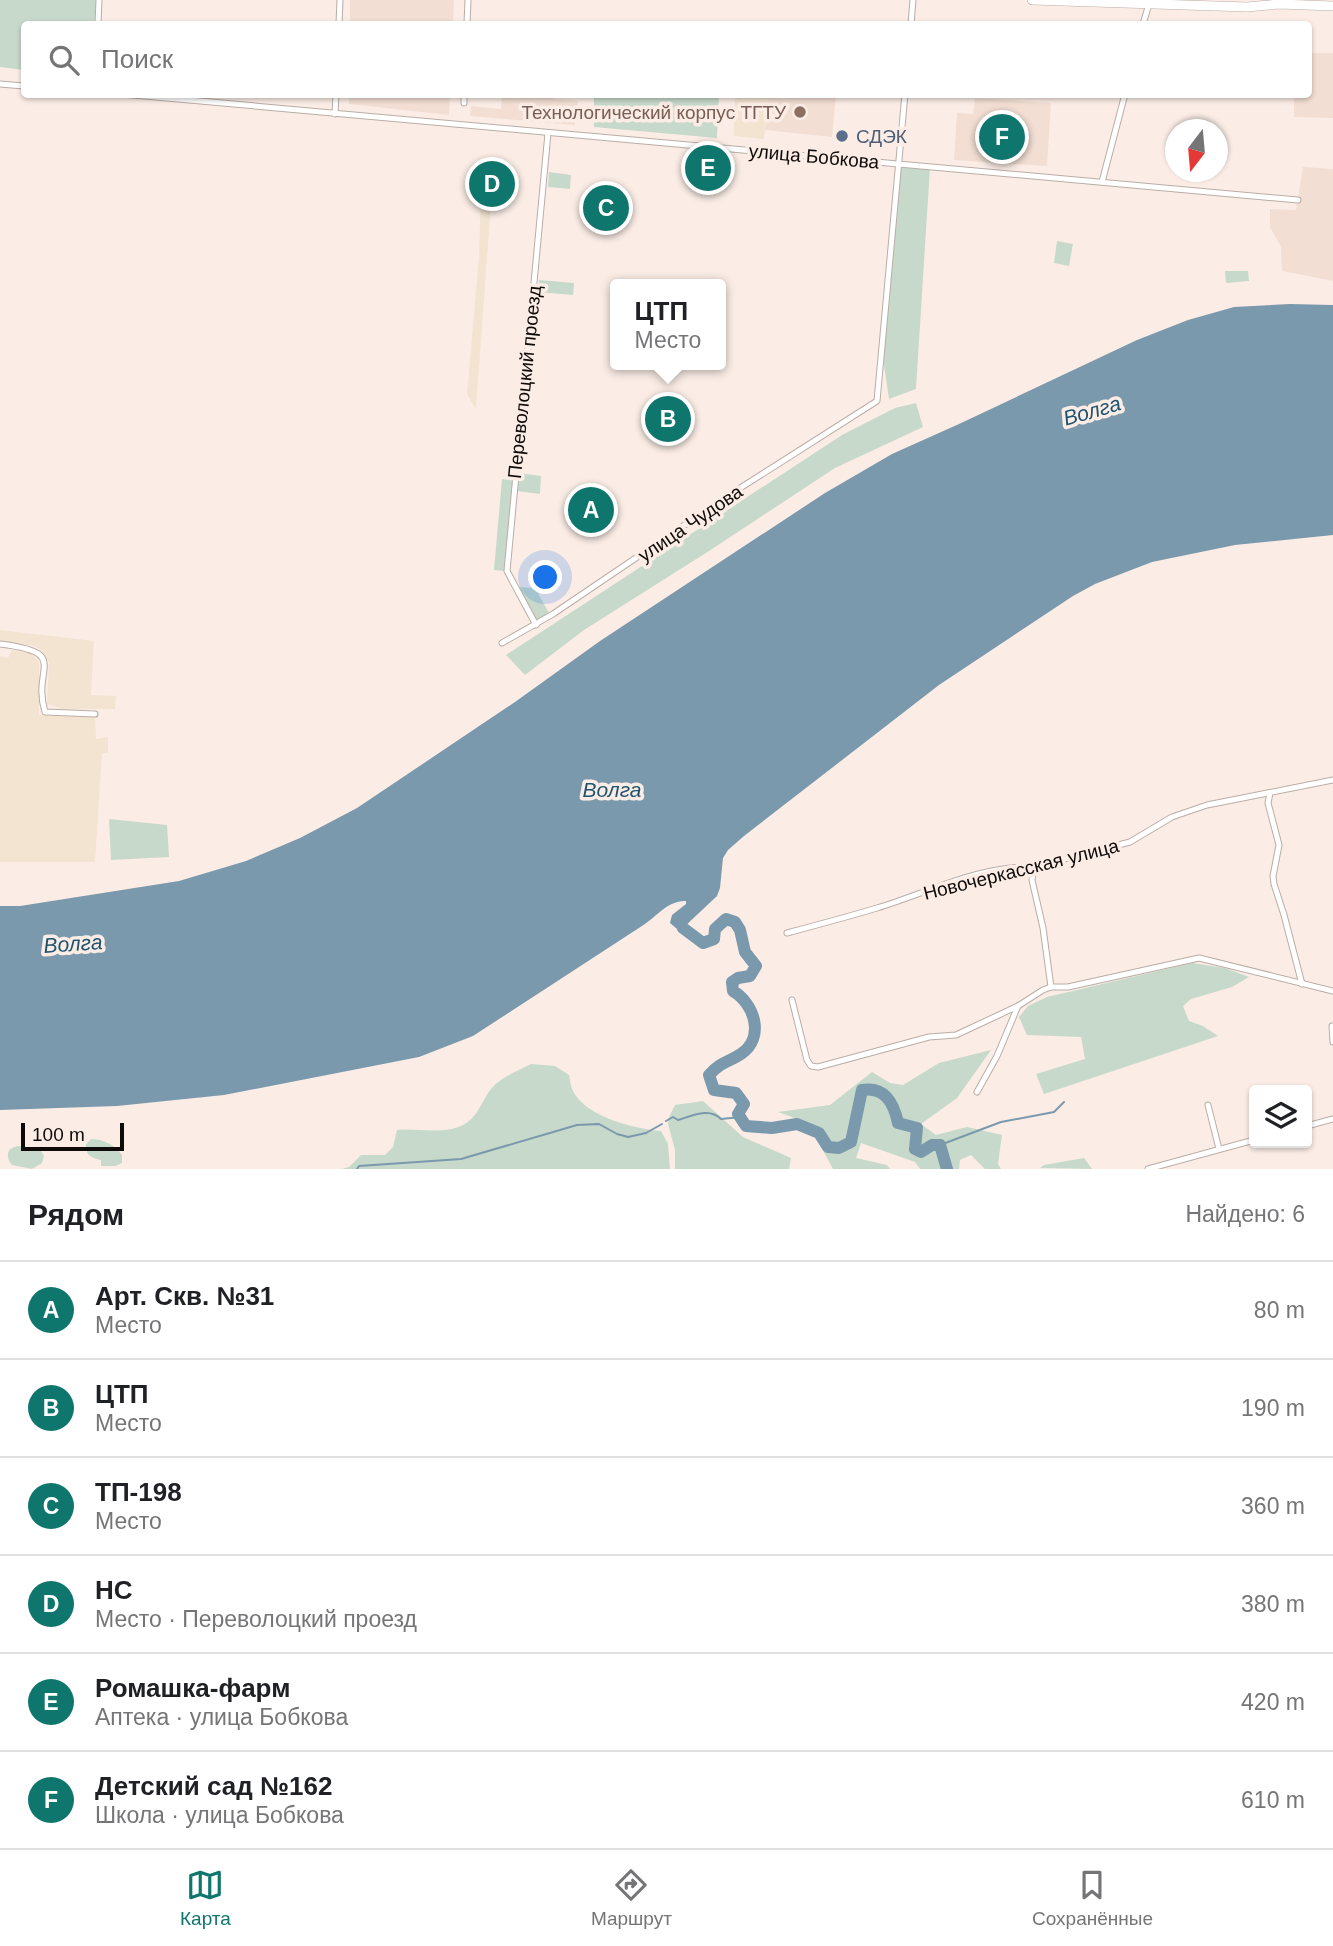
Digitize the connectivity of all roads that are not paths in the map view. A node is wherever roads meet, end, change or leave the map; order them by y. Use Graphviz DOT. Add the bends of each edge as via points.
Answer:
graph roads {
  1 [pos="99,0"];
  2 [pos="340,0"];
  3 [pos="468,0"];
  4 [pos="913,0"];
  5 [pos="1032,0"];
  6 [pos="1259,0"];
  7 [pos="1150,2"];
  8 [pos="1279,5"];
  9 [pos="1333,6"];
  10 [pos="98,21"];
  11 [pos="339,21"];
  12 [pos="467,21"];
  13 [pos="911,21"];
  14 [pos="1144,21"];
  15 [pos="0,84"];
  16 [pos="21,86"];
  17 [pos="165,98"];
  18 [pos="336,98"];
  19 [pos="464,98"];
  20 [pos="905,98"];
  21 [pos="1124,98"];
  22 [pos="464,103"];
  23 [pos="335,114"];
  24 [pos="548,133"];
  25 [pos="898,164"];
  26 [pos="1102,182"];
  27 [pos="1298,200"];
  28 [pos="536,625"];
  29 [pos="502,643"];
  30 [pos="0,644"];
  31 [pos="95,714"];
  32 [pos="1333,780"];
  33 [pos="1270,793"];
  34 [pos="1034,867"];
  35 [pos="787,933"];
  36 [pos="1302,984"];
  37 [pos="1051,987"];
  38 [pos="1333,991"];
  39 [pos="792,1000"];
  40 [pos="1018,1006"];
  41 [pos="1332,1026"];
  42 [pos="1333,1042"];
  43 [pos="977,1092"];
  44 [pos="1208,1105"];
  45 [pos="1333,1118"];
  46 [pos="1312,1124"];
  47 [pos="1249,1141"];
  48 [pos="1219,1149"];
  49 [pos="1148,1169"];
  1 -- 10 [label="street"];
  2 -- 11 [label="street"];
  3 -- 12 [label="street"];
  4 -- 13 [label="street"];
  5 -- 7 [label="main road"];
  6 -- 8 [label="main road"];
  7 -- 8 [label="main road"];
  7 -- 14 [label="street"];
  8 -- 9 [label="main road"];
  15 -- 16 [label="street"];
  17 -- 23 [label="street, улица Бобкова"];
  18 -- 23 [label="street"];
  19 -- 22 [label="street"];
  20 -- 25 [label="street"];
  21 -- 26 [label="street"];
  23 -- 24 [label="street, улица Бобкова"];
  24 -- 25 [label="street, улица Бобкова"];
  24 -- 28 [label="street, Переволоцкий проезд" via="507,571"];
  25 -- 26 [label="street, улица Бобкова"];
  25 -- 28 [label="street, улица Чудова" via="877,401"];
  26 -- 27 [label="street, улица Бобкова"];
  28 -- 29 [label="street, улица Чудова"];
  30 -- 31 [label="street" via="29,648 42,658 46,712"];
  32 -- 33 [label="street, Новочеркасская улица"];
  33 -- 34 [label="street, Новочеркасская улица" via="1207,805 1172,817 1130,842"];
  33 -- 36 [label="street" via="1268,803 1279,845 1272,876"];
  34 -- 35 [label="street, Новочеркасская улица" via="978,875"];
  34 -- 37 [label="street" via="1032,880"];
  36 -- 37 [label="street" via="1199,958"];
  36 -- 38 [label="street"];
  37 -- 40 [label="street"];
  39 -- 40 [label="street" via="807,1060 818,1067 929,1037 956,1035"];
  40 -- 43 [label="street"];
  41 -- 42 [label="street"];
  44 -- 48 [label="street"];
  45 -- 46 [label="street"];
  47 -- 48 [label="street"];
  48 -- 49 [label="street"];
}
